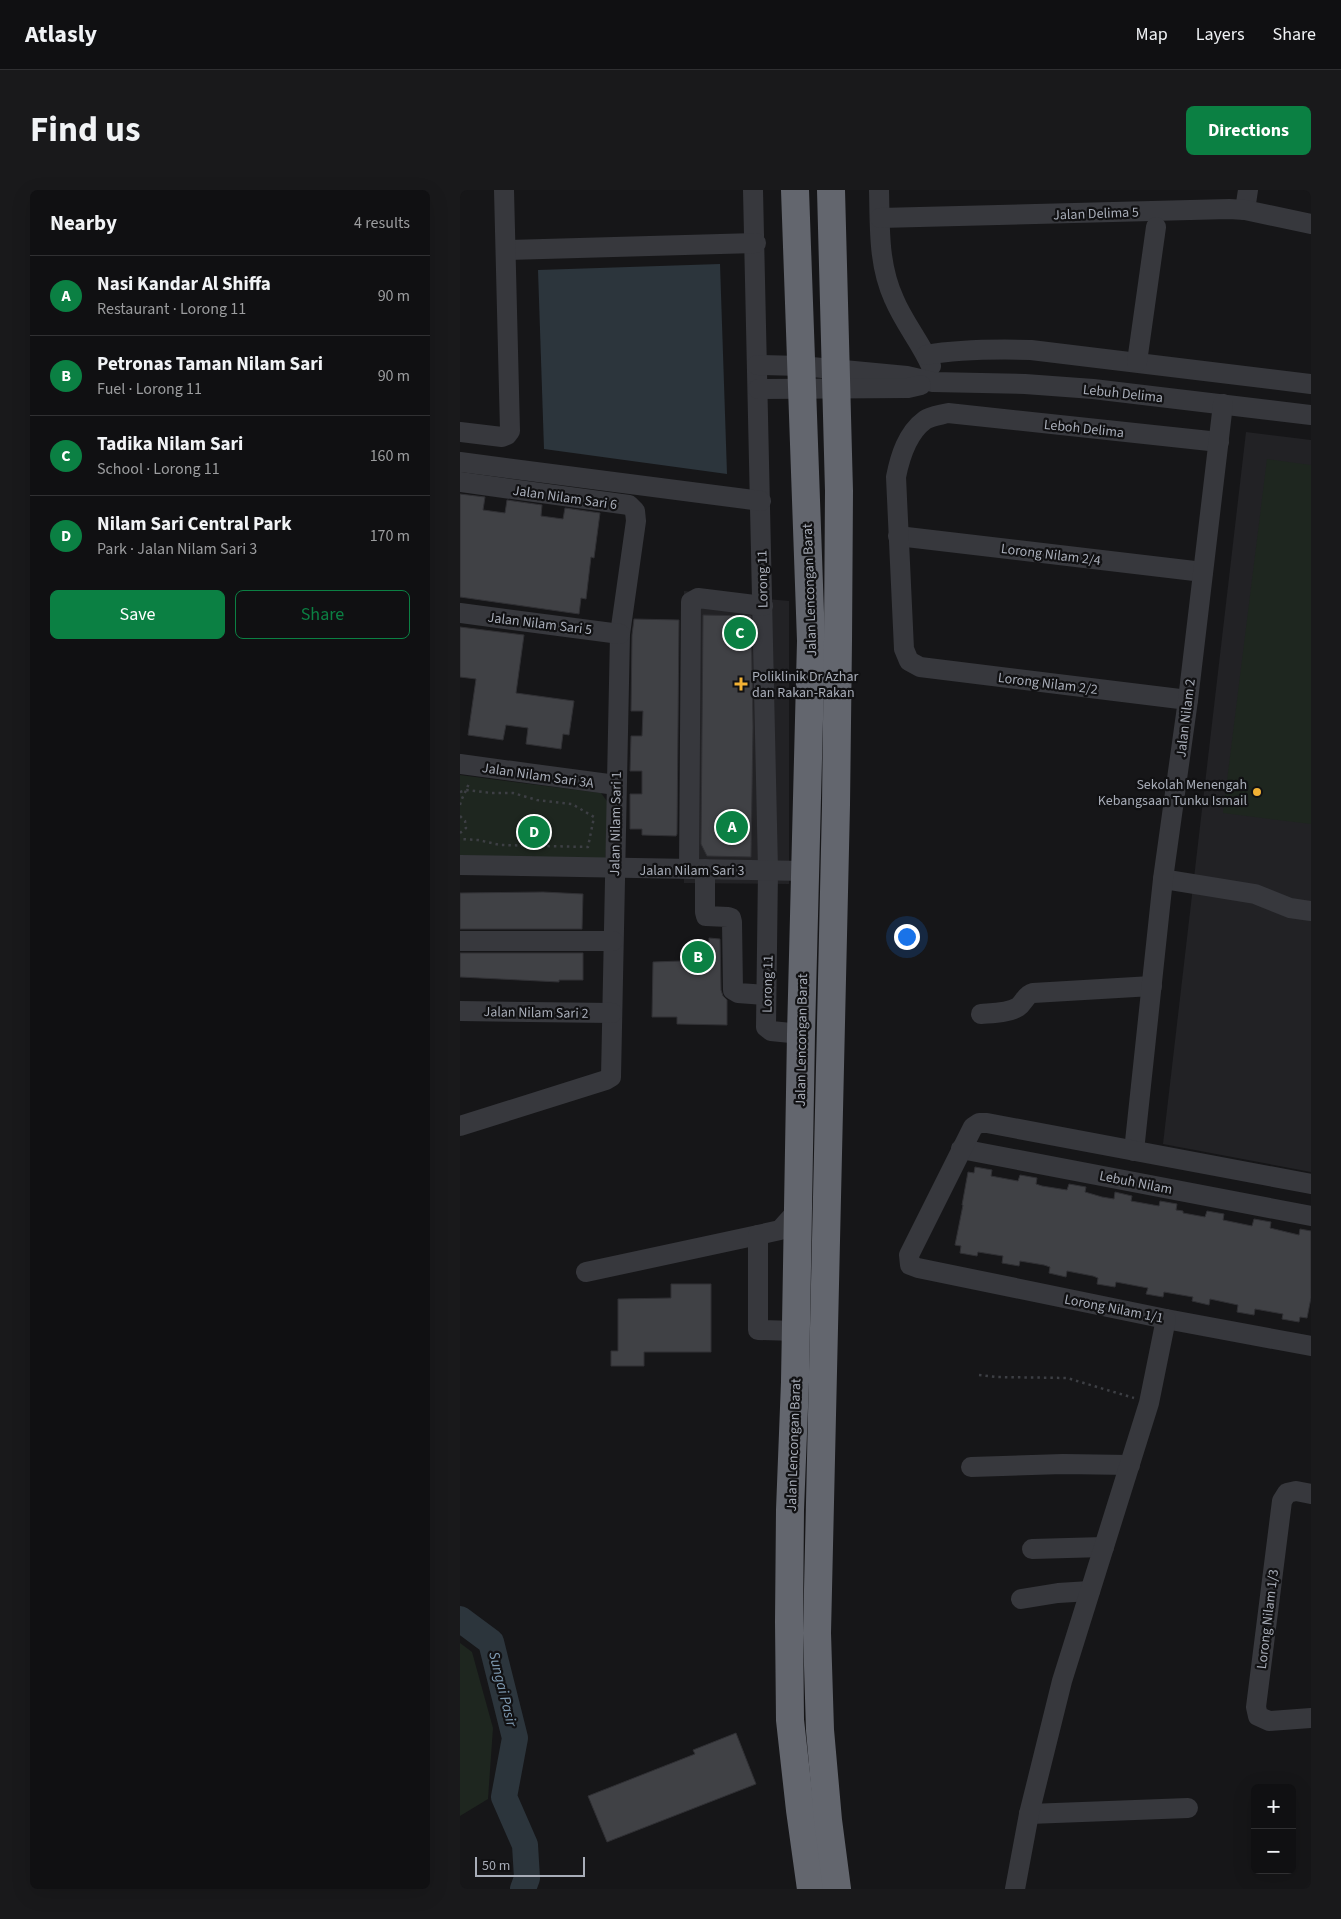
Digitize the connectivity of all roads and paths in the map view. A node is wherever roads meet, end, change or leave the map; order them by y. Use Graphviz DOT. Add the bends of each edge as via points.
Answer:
graph roads {
  1 [pos="504,190"];
  2 [pos="753,190"];
  3 [pos="795,190"];
  4 [pos="831,190"];
  5 [pos="879,190"];
  6 [pos="1248,190"];
  7 [pos="1244,210"];
  8 [pos="880,218"];
  9 [pos="1311,224"];
  10 [pos="1156,227"];
  11 [pos="756,243"];
  12 [pos="506,250"];
  13 [pos="926,355"];
  14 [pos="1137,362"];
  15 [pos="757,365"];
  16 [pos="801,377"];
  17 [pos="835,379"];
  18 [pos="933,382"];
  19 [pos="1311,384"];
  20 [pos="758,389"];
  21 [pos="1223,404"];
  22 [pos="1311,415"];
  23 [pos="460,432"];
  24 [pos="1219,442"];
  25 [pos="460,462"];
  26 [pos="460,482"];
  27 [pos="761,502"];
  28 [pos="898,536"];
  29 [pos="1203,572"];
  30 [pos="763,606"];
  31 [pos="460,613"];
  32 [pos="620,634"];
  33 [pos="1188,700"];
  34 [pos="460,764"];
  35 [pos="616,785"];
  36 [pos="467,790"];
  37 [pos="460,792"];
  38 [pos="460,805"];
  39 [pos="460,816"];
  40 [pos="460,833"];
  41 [pos="460,840"];
  42 [pos="460,865"];
  43 [pos="614,869"];
  44 [pos="697,869"];
  45 [pos="768,870"];
  46 [pos="805,871"];
  47 [pos="1163,879"];
  48 [pos="1311,911"];
  49 [pos="460,941"];
  50 [pos="613,942"];
  51 [pos="1152,986"];
  52 [pos="766,994"];
  53 [pos="460,1011"];
  54 [pos="612,1013"];
  55 [pos="981,1014"];
  56 [pos="801,1034"];
  57 [pos="460,1126"];
  58 [pos="961,1149"];
  59 [pos="1134,1151"];
  60 [pos="1311,1184"];
  61 [pos="798,1210"];
  62 [pos="1311,1216"];
  63 [pos="758,1235"];
  64 [pos="586,1272"];
  65 [pos="1166,1319"];
  66 [pos="796,1331"];
  67 [pos="1311,1346"];
  68 [pos="979,1375"];
  69 [pos="1149,1404"];
  70 [pos="1130,1465"];
  71 [pos="971,1466"];
  72 [pos="1311,1494"];
  73 [pos="1104,1547"];
  74 [pos="1032,1549"];
  75 [pos="1090,1590"];
  76 [pos="1021,1599"];
  77 [pos="1311,1718"];
  78 [pos="1188,1808"];
  79 [pos="1029,1814"];
  80 [pos="811,1889"];
  81 [pos="838,1889"];
  82 [pos="1015,1889"];
  1 -- 12 [label="street"];
  2 -- 11 [label="street, Lorong 11"];
  3 -- 16 [label="highway, Jalan Lencongan Barat"];
  4 -- 17 [label="highway, Jalan Lencongan Barat"];
  5 -- 8 [label="street"];
  6 -- 7 [label="street"];
  7 -- 8 [label="street, Jalan Delima 5"];
  7 -- 9 [label="street, Jalan Delima 5"];
  8 -- 13 [label="street" via="881,254 893,298"];
  10 -- 14 [label="street"];
  11 -- 12 [label="street"];
  11 -- 15 [label="street, Lorong 11"];
  12 -- 23 [label="street" via="510,431 502,437"];
  13 -- 14 [label="street" via="992,349 1031,350"];
  13 -- 18 [label="street"];
  14 -- 19 [label="street"];
  15 -- 16 [label="street"];
  15 -- 20 [label="street, Lorong 11"];
  16 -- 17 [label="street, Lebuh Delima"];
  16 -- 20 [label="street"];
  16 -- 46 [label="highway, Jalan Lencongan Barat" via="811,641"];
  17 -- 18 [label="street, Lebuh Delima" via="907,376"];
  17 -- 81 [label="highway, Jalan Lencongan Barat" via="839,492 836,805 817,1633 820,1730"];
  18 -- 21 [label="street, Lebuh Delima" via="1044,386"];
  20 -- 27 [label="street, Lorong 11"];
  21 -- 22 [label="street, Lebuh Delima"];
  21 -- 24 [label="street, Jalan Nilam 2"];
  24 -- 28 [label="street, Leboh Delima" via="948,413 926,420 911,436 900,456 896,477"];
  24 -- 29 [label="street, Jalan Nilam 2"];
  25 -- 27 [label="street"];
  26 -- 32 [label="street, Jalan Nilam Sari 6" via="628,505 635,511"];
  27 -- 30 [label="street, Lorong 11"];
  28 -- 29 [label="street, Lorong Nilam 2/4"];
  28 -- 33 [label="street, Lorong Nilam 2/2" via="904,649 909,661 920,667"];
  29 -- 33 [label="street, Jalan Nilam 2"];
  30 -- 44 [label="street" via="698,598 691,602"];
  30 -- 45 [label="street, Lorong 11"];
  31 -- 32 [label="street, Jalan Nilam Sari 5"];
  32 -- 35 [label="street, Jalan Nilam Sari 1"];
  33 -- 47 [label="street, Jalan Nilam 2"];
  34 -- 35 [label="street, Jalan Nilam Sari 3A"];
  35 -- 43 [label="street, Jalan Nilam Sari 1"];
  36 -- 37 [label="path"];
  36 -- 38 [label="path"];
  36 -- 41 [label="path" via="513,793 572,804 594,818 588,847 500,845"];
  39 -- 40 [label="path" via="466,828"];
  42 -- 43 [label="street, Jalan Nilam Sari 3"];
  43 -- 44 [label="street, Jalan Nilam Sari 3"];
  43 -- 50 [label="street, Jalan Nilam Sari 1"];
  44 -- 45 [label="street, Jalan Nilam Sari 3"];
  44 -- 52 [label="street" via="706,916 731,918 733,990"];
  45 -- 46 [label="street, Jalan Nilam Sari 3"];
  45 -- 52 [label="street, Lorong 11"];
  46 -- 56 [label="highway, Jalan Lencongan Barat"];
  47 -- 48 [label="street" via="1255,894 1290,908"];
  47 -- 51 [label="street, Jalan Nilam 2"];
  49 -- 50 [label="street"];
  50 -- 54 [label="street, Jalan Nilam Sari 1"];
  51 -- 55 [label="street" via="1033,993 1019,1006"];
  51 -- 59 [label="street, Jalan Nilam 2"];
  52 -- 56 [label="street, Lorong 11" via="766,1027 771,1031"];
  53 -- 54 [label="street, Jalan Nilam Sari 2"];
  54 -- 57 [label="street, Jalan Nilam Sari 1" via="610,1078"];
  56 -- 61 [label="highway, Jalan Lencongan Barat"];
  58 -- 59 [label="street" via="973,1127 987,1123"];
  58 -- 62 [label="street, Lebuh Nilam"];
  58 -- 65 [label="street, Lorong Nilam 1/1" via="909,1255 910,1265"];
  59 -- 60 [label="street"];
  61 -- 63 [label="street" via="780,1230"];
  61 -- 66 [label="highway, Jalan Lencongan Barat"];
  63 -- 64 [label="street"];
  63 -- 66 [label="street" via="758,1330"];
  65 -- 67 [label="street, Lorong Nilam 1/1"];
  65 -- 69 [label="street"];
  66 -- 80 [label="highway, Jalan Lencongan Barat" via="790,1510 790,1720"];
  68 -- 69 [label="path" via="1067,1378"];
  69 -- 70 [label="street"];
  70 -- 71 [label="street"];
  70 -- 73 [label="street"];
  72 -- 77 [label="street, Lorong Nilam 1/3" via="1287,1493 1282,1501 1256,1707 1258,1716 1268,1721"];
  73 -- 74 [label="street"];
  73 -- 75 [label="street"];
  75 -- 76 [label="street"];
  75 -- 79 [label="street" via="1062,1681"];
  78 -- 79 [label="street"];
  79 -- 82 [label="street"];
}
